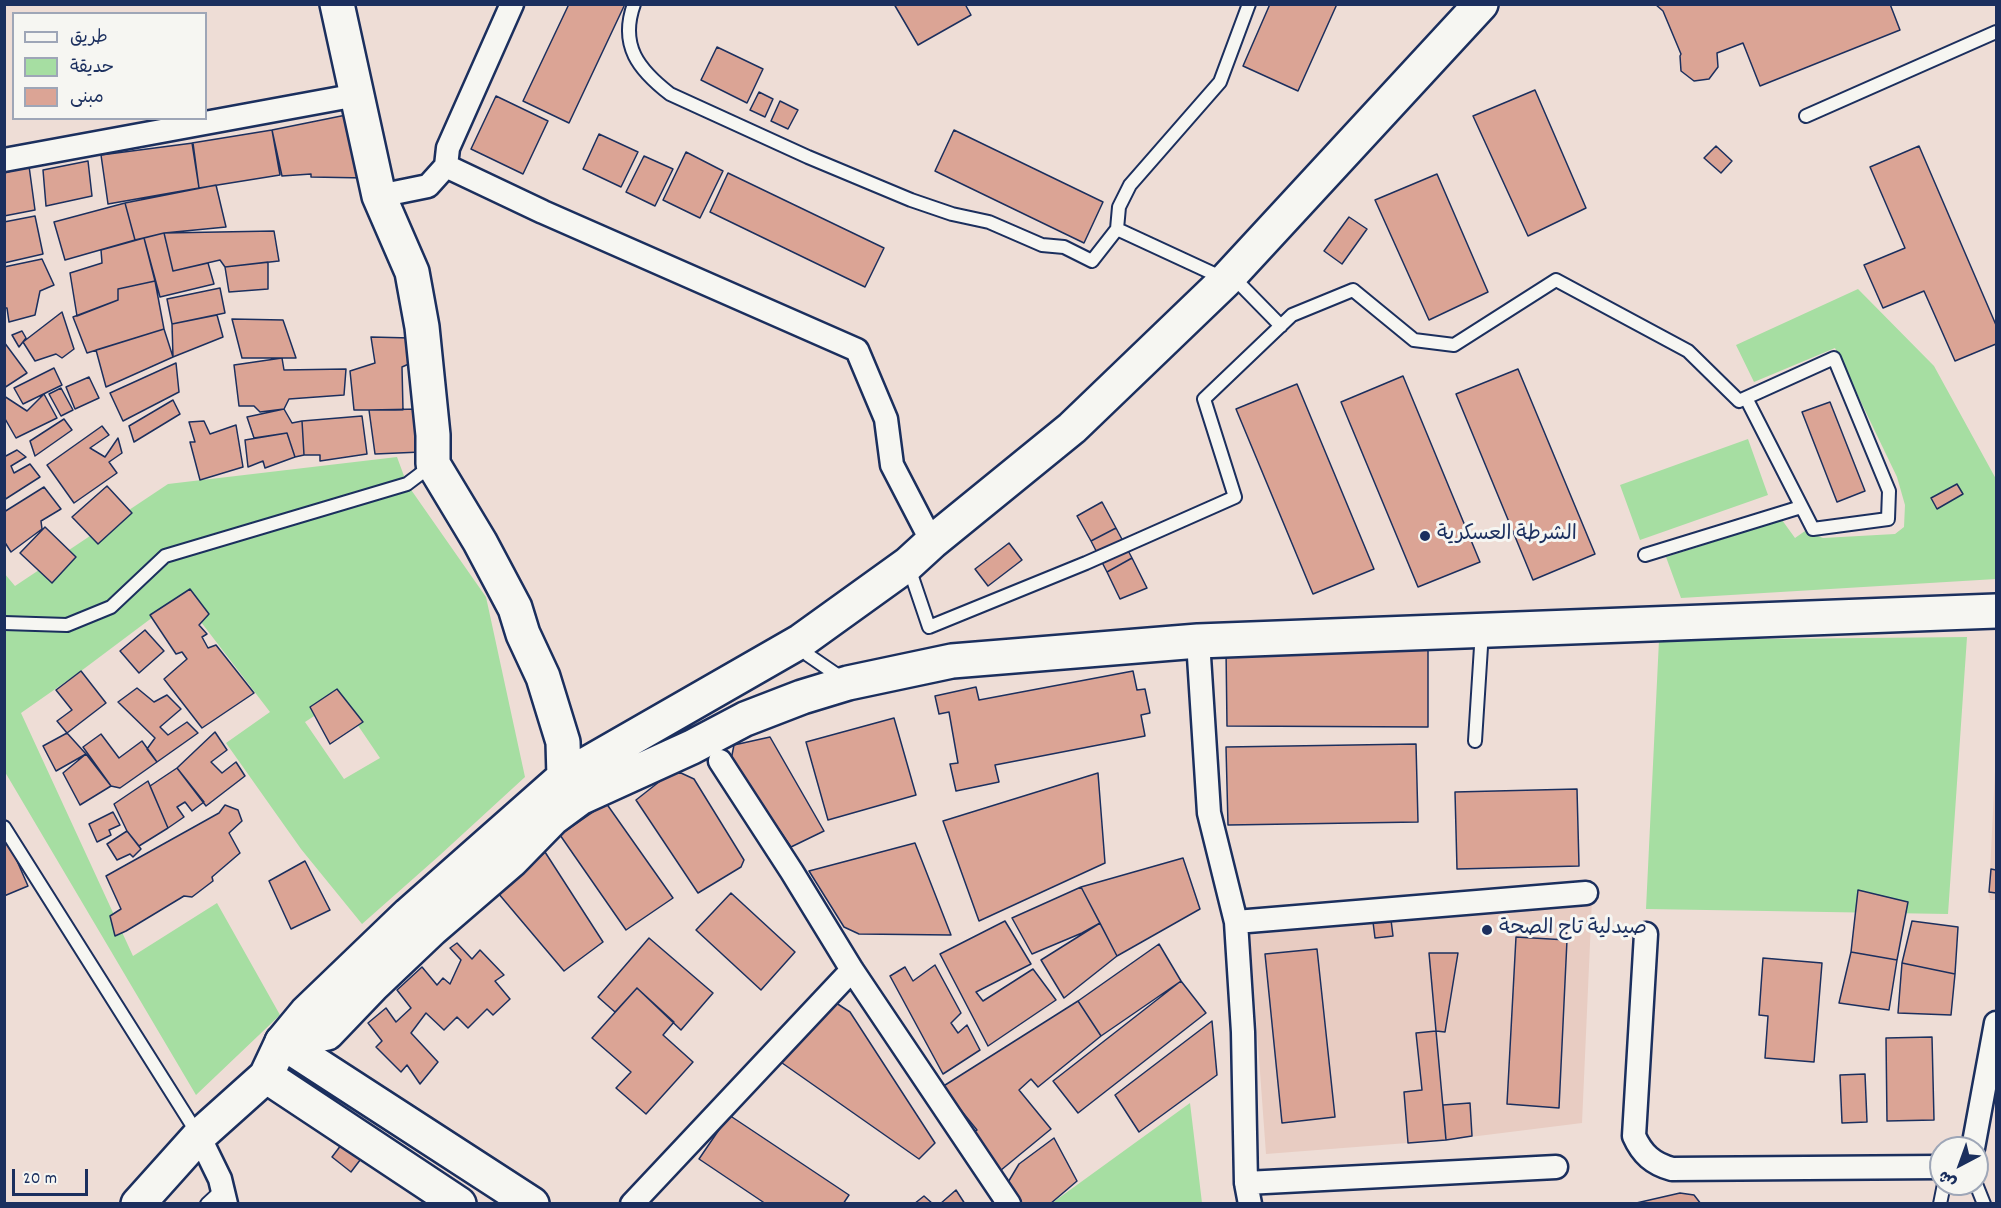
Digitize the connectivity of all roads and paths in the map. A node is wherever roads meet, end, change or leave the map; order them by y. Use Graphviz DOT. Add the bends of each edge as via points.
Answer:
graph roads {
  1 [pos="337,4"];
  2 [pos="512,4"];
  3 [pos="634,4"];
  4 [pos="1249,4"];
  5 [pos="1480,4"];
  6 [pos="1996,32"];
  7 [pos="357,95"];
  8 [pos="1806,116"];
  9 [pos="4,160"];
  10 [pos="446,166"];
  11 [pos="379,196"];
  12 [pos="1117,229"];
  13 [pos="1228,277"];
  14 [pos="1281,326"];
  15 [pos="1746,398"];
  16 [pos="433,464"];
  17 [pos="1801,507"];
  18 [pos="932,542"];
  19 [pos="1645,555"];
  20 [pos="908,564"];
  21 [pos="1996,610"];
  22 [pos="4,623"];
  23 [pos="1482,630"];
  24 [pos="801,641"];
  25 [pos="1198,641"];
  26 [pos="848,682"];
  27 [pos="1475,741"];
  28 [pos="720,761"];
  29 [pos="568,791"];
  30 [pos="4,827"];
  31 [pos="1587,892"];
  32 [pos="1236,922"];
  33 [pos="1646,934"];
  34 [pos="852,970"];
  35 [pos="1996,1023"];
  36 [pos="282,1042"];
  37 [pos="266,1076"];
  38 [pos="199,1136"];
  39 [pos="1975,1136"];
  40 [pos="1556,1167"];
  41 [pos="1929,1167"];
  42 [pos="1248,1193"];
  43 [pos="218,1199"];
  44 [pos="138,1203"];
  45 [pos="459,1203"];
  46 [pos="532,1203"];
  47 [pos="632,1203"];
  48 [pos="1009,1203"];
  1 -- 7 [label="main road"];
  2 -- 10 [label="street" via="448,148"];
  3 -- 12 [label="lane" via="629,43 651,79 670,94 911,200 989,222 1042,245 1064,247 1092,261"];
  4 -- 12 [label="lane" via="1220,82 1130,185 1119,207"];
  5 -- 13 [label="main road"];
  6 -- 8 [label="lane"];
  7 -- 9 [label="street"];
  7 -- 11 [label="main road"];
  10 -- 11 [label="street" via="428,186"];
  10 -- 18 [label="street" via="857,350 886,419 892,465"];
  11 -- 16 [label="main road" via="412,272 423,338"];
  12 -- 13 [label="lane"];
  13 -- 14 [label="lane"];
  13 -- 18 [label="main road" via="1072,428"];
  14 -- 15 [label="lane" via="1292,315 1353,290 1414,340 1454,345 1556,280 1688,351 1739,401"];
  14 -- 20 [label="lane" via="1204,399 1235,497 929,627"];
  15 -- 17 [label="lane"];
  15 -- 17 [label="lane" via="1834,358 1889,491 1888,519 1813,529"];
  16 -- 22 [label="lane" via="406,484 165,556 111,607 67,625"];
  16 -- 29 [label="main road" via="515,608 543,677 563,742"];
  17 -- 19 [label="lane"];
  18 -- 20 [label="main road"];
  20 -- 24 [label="main road"];
  21 -- 23 [label="main road"];
  23 -- 25 [label="main road"];
  23 -- 27 [label="lane"];
  24 -- 26 [label="lane" via="808,655"];
  24 -- 29 [label="main road"];
  25 -- 26 [label="main road" via="952,661"];
  25 -- 32 [label="street" via="1209,813"];
  26 -- 29 [label="main road" via="745,719 580,798"];
  28 -- 34 [label="street"];
  29 -- 36 [label="main road" via="553,818 512,860 432,929 327,1033"];
  30 -- 38 [label="lane"];
  31 -- 32 [label="street"];
  32 -- 42 [label="street"];
  33 -- 41 [label="street" via="1634,1136 1649,1159 1672,1169"];
  34 -- 47 [label="street"];
  34 -- 48 [label="street"];
  35 -- 39 [label="street"];
  36 -- 37 [label="main road"];
  36 -- 46 [label="main road"];
  37 -- 38 [label="main road"];
  37 -- 45 [label="main road"];
  38 -- 43 [label="street" via="220,1179"];
  38 -- 44 [label="main road"];
  40 -- 42 [label="street"];
}
